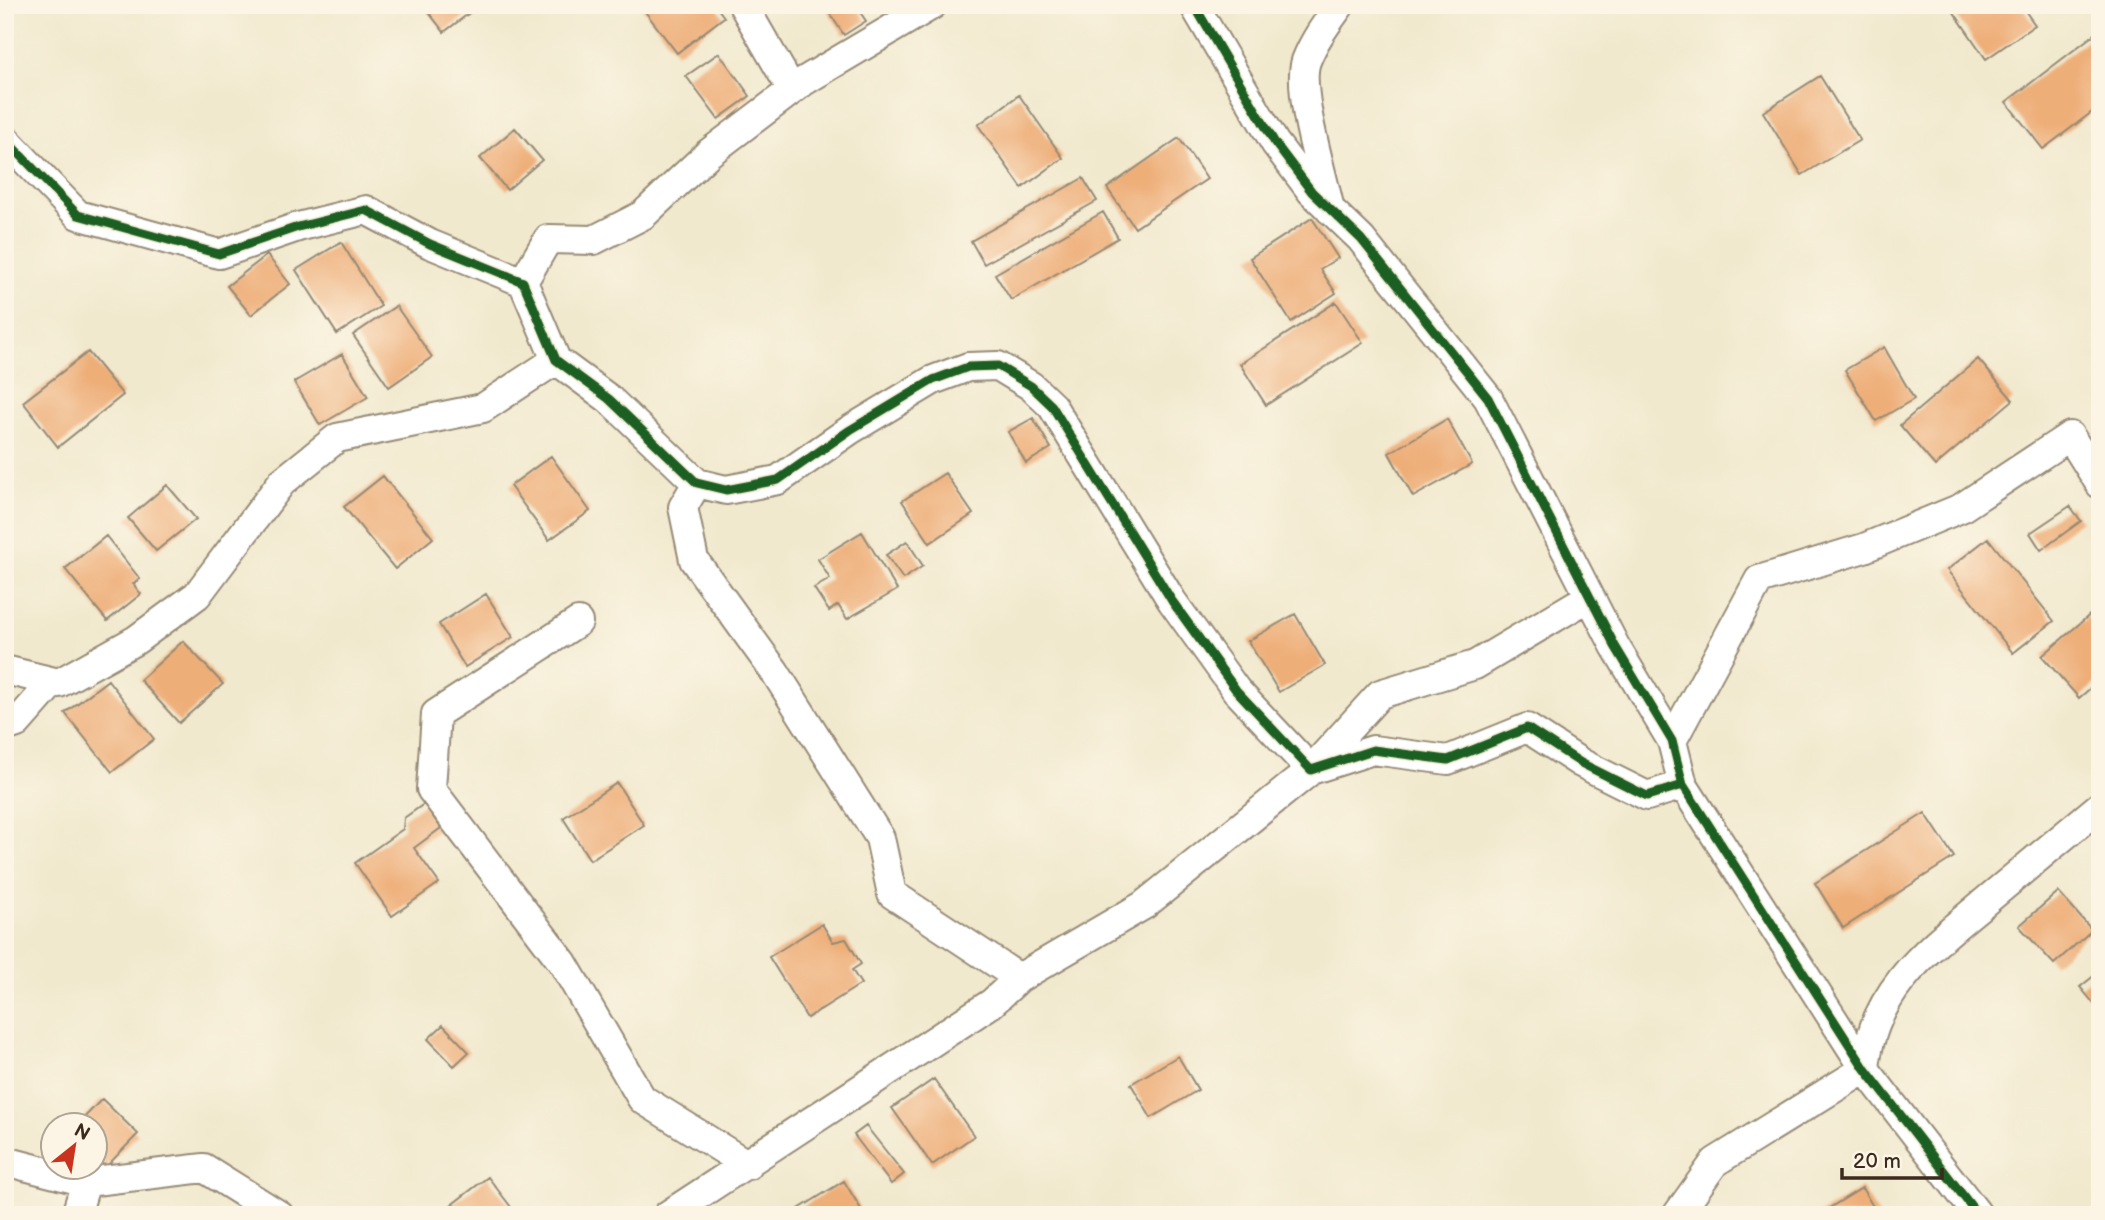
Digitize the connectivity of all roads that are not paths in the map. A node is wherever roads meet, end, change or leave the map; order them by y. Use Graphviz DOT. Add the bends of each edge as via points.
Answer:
graph roads {
  1 [pos="743,5"];
  2 [pos="932,5"];
  3 [pos="1194,5"];
  4 [pos="1340,5"];
  5 [pos="792,90"];
  6 [pos="5,139"];
  7 [pos="1330,209"];
  8 [pos="523,282"];
  9 [pos="555,360"];
  10 [pos="697,483"];
  11 [pos="2100,484"];
  12 [pos="1590,597"];
  13 [pos="578,622"];
  14 [pos="5,670"];
  15 [pos="53,682"];
  16 [pos="5,727"];
  17 [pos="1672,741"];
  18 [pos="1311,770"];
  19 [pos="1683,785"];
  20 [pos="2100,806"];
  21 [pos="1019,978"];
  22 [pos="1865,1069"];
  23 [pos="5,1161"];
  24 [pos="748,1165"];
  25 [pos="38,1170"];
  26 [pos="108,1179"];
  27 [pos="86,1182"];
  28 [pos="76,1215"];
  29 [pos="279,1215"];
  30 [pos="668,1215"];
  31 [pos="1677,1215"];
  32 [pos="1978,1215"];
  1 -- 5 [label="street"];
  2 -- 5 [label="street"];
  3 -- 7 [label="street" via="1275,143"];
  4 -- 7 [label="street" via="1306,63 1304,90"];
  5 -- 8 [label="street" via="709,153 643,215 594,240 548,239"];
  6 -- 8 [label="street" via="78,215 219,254 298,227 366,211 430,244"];
  7 -- 12 [label="street" via="1361,239 1488,398"];
  8 -- 9 [label="street"];
  9 -- 10 [label="street" via="609,399"];
  9 -- 15 [label="street" via="483,408 337,438 282,482 197,595 136,640 59,683"];
  10 -- 18 [label="street" via="726,490 778,480 933,380 968,367 998,366 1031,386 1052,406 1172,601 1236,690"];
  10 -- 21 [label="street" via="684,507 694,560 775,672 880,838 892,894"];
  11 -- 17 [label="street" via="2070,436 1961,508 1864,548 1759,580"];
  12 -- 17 [label="street"];
  12 -- 18 [label="street" via="1475,665 1380,694"];
  13 -- 24 [label="street" via="436,715 431,789 563,963 642,1099"];
  14 -- 15 [label="street"];
  15 -- 16 [label="street" via="16,723"];
  17 -- 19 [label="street"];
  18 -- 19 [label="street" via="1373,750 1448,760 1527,728 1581,763 1647,796"];
  18 -- 21 [label="street" via="1144,905"];
  19 -- 22 [label="street"];
  20 -- 22 [label="street" via="1919,957 1886,1002 1868,1039"];
  21 -- 24 [label="street" via="992,1003"];
  22 -- 31 [label="street" via="1715,1162"];
  22 -- 32 [label="street"];
  23 -- 25 [label="street"];
  24 -- 30 [label="street"];
  26 -- 29 [label="street" via="204,1168"];
  27 -- 28 [label="street"];
}
